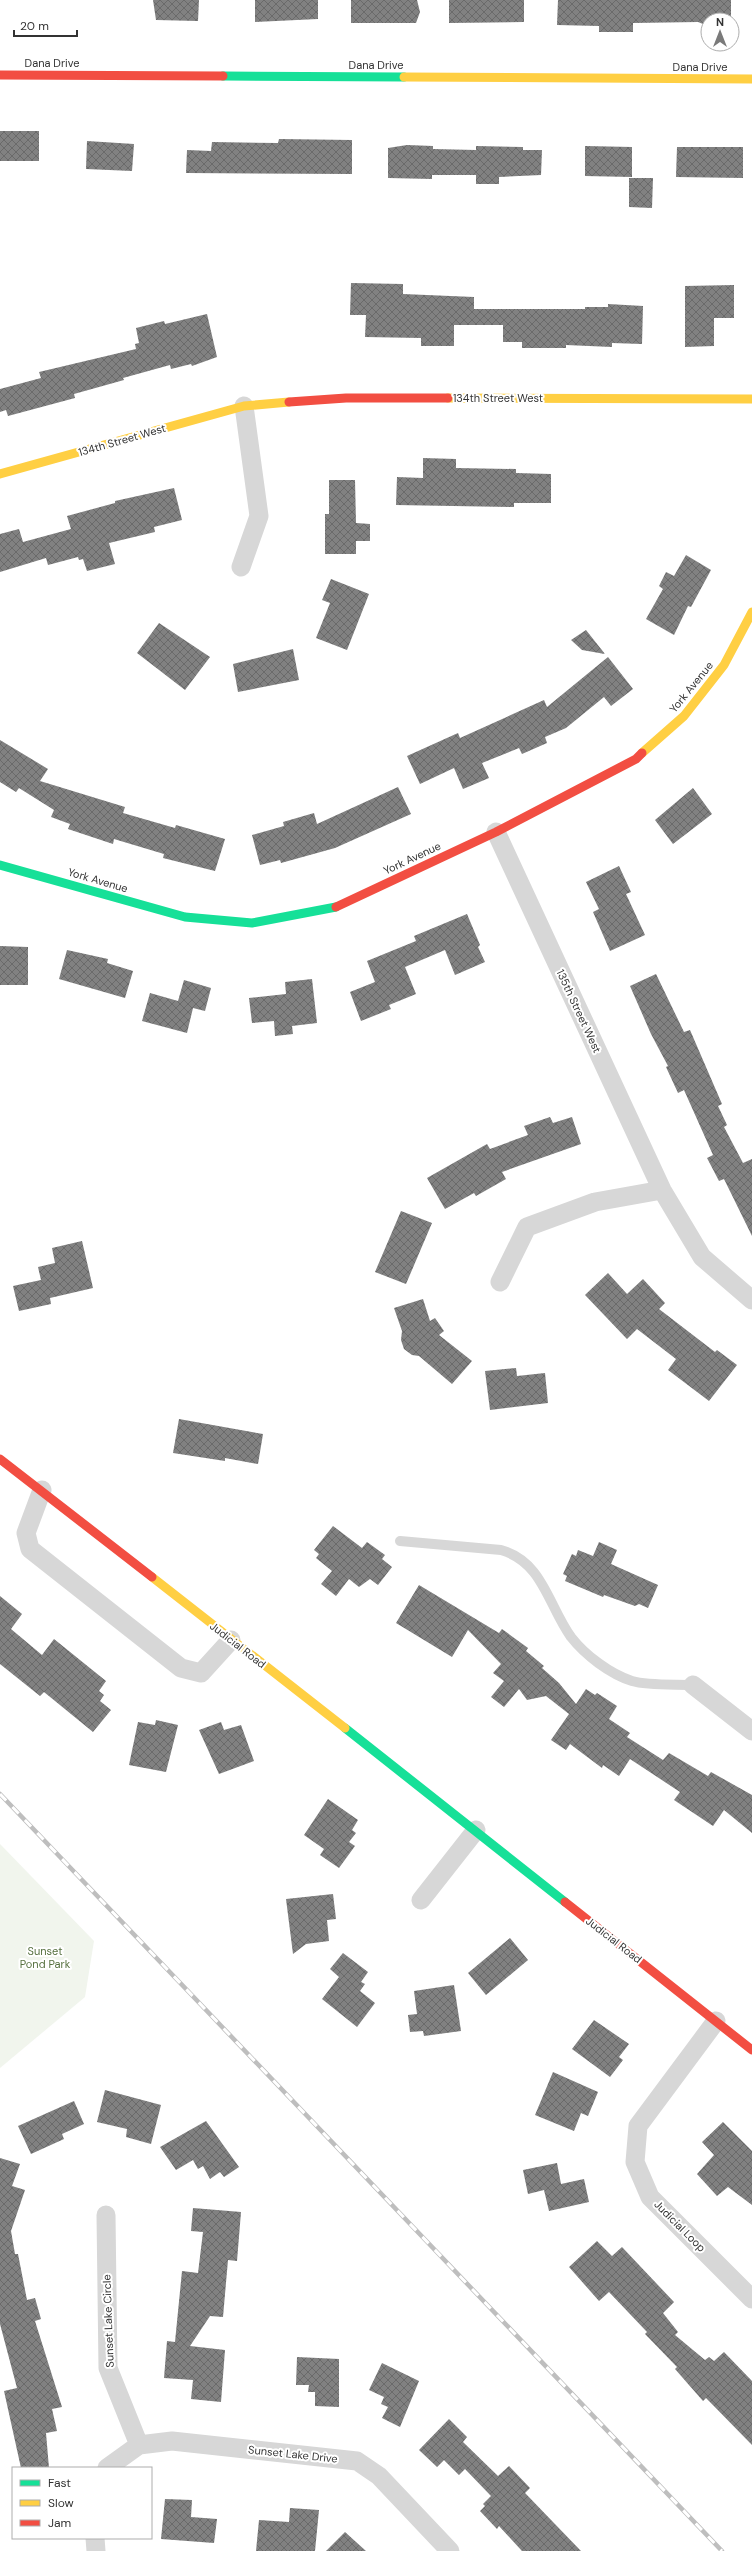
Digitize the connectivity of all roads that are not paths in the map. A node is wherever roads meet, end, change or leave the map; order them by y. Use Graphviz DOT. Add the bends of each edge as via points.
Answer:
graph roads {
  1 [pos="0,75"];
  2 [pos="752,80"];
  3 [pos="752,399"];
  4 [pos="244,406"];
  5 [pos="0,474"];
  6 [pos="241,567"];
  7 [pos="752,612"];
  8 [pos="496,832"];
  9 [pos="0,865"];
  10 [pos="662,1190"];
  11 [pos="500,1282"];
  12 [pos="752,1300"];
  13 [pos="0,1459"];
  14 [pos="42,1490"];
  15 [pos="400,1540"];
  16 [pos="231,1640"];
  17 [pos="693,1685"];
  18 [pos="752,1731"];
  19 [pos="476,1830"];
  20 [pos="421,1900"];
  21 [pos="716,2021"];
  22 [pos="752,2050"];
  23 [pos="106,2214"];
  24 [pos="752,2299"];
  25 [pos="139,2445"];
  26 [pos="108,2467"];
  27 [pos="94,2539"];
  28 [pos="96,2551"];
  29 [pos="450,2551"];
  1 -- 2 [label="street, Dana Drive"];
  3 -- 4 [label="street, 134th Street West" via="346,398"];
  4 -- 5 [label="street, 134th Street West"];
  4 -- 6 [label="street" via="259,516"];
  7 -- 8 [label="street, York Avenue" via="724,665 689,710 636,759"];
  8 -- 9 [label="street, York Avenue" via="332,909 252,923 185,917"];
  8 -- 10 [label="street, 135th Street West"];
  10 -- 11 [label="street" via="595,1202 527,1227"];
  10 -- 12 [label="street, 135th Street West" via="702,1257"];
  13 -- 14 [label="street, Judicial Road"];
  14 -- 16 [label="street, Judicial Road"];
  14 -- 16 [label="street" via="26,1533 30,1549 181,1668 201,1673"];
  15 -- 17 [label="lane" via="501,1550 515,1554 542,1583 572,1637 600,1665 633,1681"];
  16 -- 19 [label="street, Judicial Road"];
  17 -- 18 [label="street"];
  19 -- 20 [label="street"];
  19 -- 21 [label="street, Judicial Road"];
  21 -- 22 [label="street, Judicial Road"];
  21 -- 24 [label="street, Judicial Loop" via="638,2126 635,2162 650,2197"];
  23 -- 25 [label="street, Sunset Lake Circle" via="108,2368"];
  25 -- 26 [label="street, Sunset Lake Drive"];
  25 -- 29 [label="street, Sunset Lake Drive" via="172,2440 357,2460 379,2476"];
  27 -- 28 [label="street"];
}
